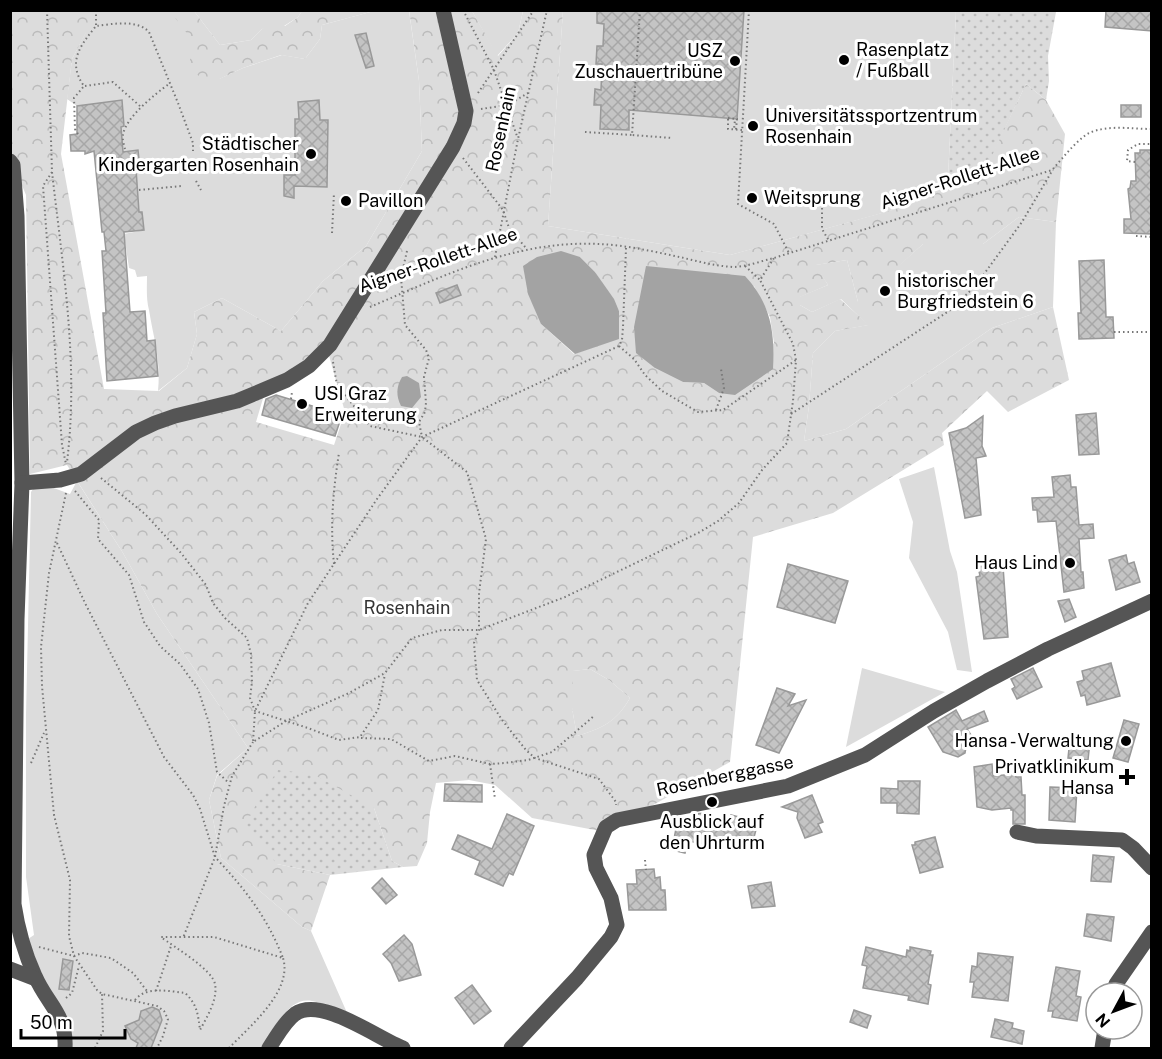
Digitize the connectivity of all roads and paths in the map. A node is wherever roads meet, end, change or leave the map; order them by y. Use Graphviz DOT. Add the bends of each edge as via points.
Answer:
graph roads {
  1 [pos="47,10"];
  2 [pos="96,10"];
  3 [pos="443,10"];
  4 [pos="463,10"];
  5 [pos="534,10"];
  6 [pos="547,10"];
  7 [pos="640,10"];
  8 [pos="749,10"];
  9 [pos="96,26"];
  10 [pos="741,47"];
  11 [pos="747,47"];
  12 [pos="494,70"];
  13 [pos="170,84"];
  14 [pos="84,86"];
  15 [pos="529,93"];
  16 [pos="738,102"];
  17 [pos="744,102"];
  18 [pos="508,105"];
  19 [pos="141,107"];
  20 [pos="738,108"];
  21 [pos="744,108"];
  22 [pos="466,111"];
  23 [pos="735,120"];
  24 [pos="1152,129"];
  25 [pos="742,130"];
  26 [pos="585,132"];
  27 [pos="78,134"];
  28 [pos="632,135"];
  29 [pos="672,138"];
  30 [pos="518,139"];
  31 [pos="1152,144"];
  32 [pos="453,147"];
  33 [pos="124,150"];
  34 [pos="193,151"];
  35 [pos="10,160"];
  36 [pos="1135,162"];
  37 [pos="1053,170"];
  38 [pos="52,172"];
  39 [pos="196,181"];
  40 [pos="182,186"];
  41 [pos="139,190"];
  42 [pos="201,190"];
  43 [pos="334,193"];
  44 [pos="822,208"];
  45 [pos="503,210"];
  46 [pos="332,232"];
  47 [pos="1136,236"];
  48 [pos="1152,237"];
  49 [pos="829,241"];
  50 [pos="409,244"];
  51 [pos="626,248"];
  52 [pos="527,249"];
  53 [pos="789,253"];
  54 [pos="495,257"];
  55 [pos="774,258"];
  56 [pos="744,265"];
  57 [pos="760,280"];
  58 [pos="401,294"];
  59 [pos="353,309"];
  60 [pos="1114,332"];
  61 [pos="1152,332"];
  62 [pos="330,345"];
  63 [pos="619,346"];
  64 [pos="796,360"];
  65 [pos="721,369"];
  66 [pos="716,411"];
  67 [pos="791,414"];
  68 [pos="422,437"];
  69 [pos="339,453"];
  70 [pos="74,476"];
  71 [pos="22,483"];
  72 [pos="56,541"];
  73 [pos="334,564"];
  74 [pos="1152,601"];
  75 [pos="479,630"];
  76 [pos="385,673"];
  77 [pos="255,711"];
  78 [pos="594,716"];
  79 [pos="286,721"];
  80 [pos="45,730"];
  81 [pos="360,737"];
  82 [pos="253,742"];
  83 [pos="535,758"];
  84 [pos="31,763"];
  85 [pos="490,764"];
  86 [pos="230,784"];
  87 [pos="495,799"];
  88 [pos="617,820"];
  89 [pos="1017,832"];
  90 [pos="216,857"];
  91 [pos="645,860"];
  92 [pos="1152,868"];
  93 [pos="646,870"];
  94 [pos="12,906"];
  95 [pos="183,938"];
  96 [pos="1149,941"];
  97 [pos="171,944"];
  98 [pos="30,945"];
  99 [pos="74,956"];
  100 [pos="283,958"];
  101 [pos="80,964"];
  102 [pos="10,969"];
  103 [pos="36,979"];
  104 [pos="1118,981"];
  105 [pos="147,991"];
  106 [pos="156,991"];
  107 [pos="102,994"];
  108 [pos="69,997"];
  109 [pos="134,1001"];
  110 [pos="65,1048"];
  111 [pos="95,1048"];
  112 [pos="157,1048"];
  113 [pos="230,1048"];
  114 [pos="269,1048"];
  115 [pos="403,1048"];
  116 [pos="511,1048"];
  1 -- 38 [label="path"];
  2 -- 9 [label="path"];
  3 -- 22 [label="street"];
  4 -- 12 [label="path"];
  5 -- 12 [label="path"];
  6 -- 15 [label="path, Rosenhain"];
  7 -- 28 [label="path"];
  8 -- 11 [label="path"];
  9 -- 13 [label="path" via="133,24 147,29"];
  9 -- 14 [label="path" via="75,62 77,76"];
  10 -- 11 [label="path"];
  11 -- 17 [label="path"];
  12 -- 18 [label="path"];
  12 -- 22 [label="path"];
  13 -- 19 [label="path"];
  13 -- 34 [label="path"];
  14 -- 19 [label="path" via="113,82"];
  14 -- 27 [label="path" via="74,98"];
  15 -- 18 [label="path"];
  15 -- 30 [label="path, Rosenhain"];
  16 -- 17 [label="path"];
  17 -- 21 [label="path"];
  18 -- 22 [label="path"];
  18 -- 30 [label="path"];
  19 -- 33 [label="path" via="123,133"];
  20 -- 21 [label="path"];
  21 -- 25 [label="path"];
  22 -- 32 [label="street, Aigner-Rollett-Allee"];
  23 -- 25 [label="path" via="734,129 737,118 728,118 728,129"];
  24 -- 37 [label="path, Aigner-Rollett-Allee" via="1092,131"];
  25 -- 53 [label="path" via="738,204 774,224"];
  26 -- 28 [label="path"];
  28 -- 29 [label="path"];
  30 -- 45 [label="path, Rosenhain"];
  31 -- 36 [label="path" via="1138,144 1128,150 1127,161"];
  32 -- 45 [label="path"];
  32 -- 59 [label="street, Aigner-Rollett-Allee"];
  35 -- 71 [label="street" via="17,216"];
  37 -- 49 [label="path, Aigner-Rollett-Allee"];
  37 -- 67 [label="path" via="1022,222 976,285 952,309"];
  38 -- 38 [label="path" via="69,310 72,394 67,468 62,445 43,186"];
  39 -- 42 [label="path"];
  40 -- 41 [label="path"];
  43 -- 46 [label="path"];
  44 -- 49 [label="path" via="822,229"];
  45 -- 52 [label="path" via="509,228"];
  45 -- 54 [label="path, Rosenhain"];
  47 -- 48 [label="path"];
  49 -- 53 [label="path, Aigner-Rollett-Allee"];
  50 -- 58 [label="path"];
  51 -- 52 [label="path, Aigner-Rollett-Allee" via="571,244"];
  51 -- 56 [label="path, Aigner-Rollett-Allee" via="717,265"];
  51 -- 63 [label="path"];
  52 -- 54 [label="path, Aigner-Rollett-Allee"];
  53 -- 55 [label="path, Aigner-Rollett-Allee"];
  54 -- 58 [label="path, Aigner-Rollett-Allee"];
  55 -- 56 [label="path, Aigner-Rollett-Allee"];
  55 -- 57 [label="path"];
  56 -- 57 [label="path"];
  57 -- 64 [label="path" via="793,344"];
  58 -- 59 [label="path, Aigner-Rollett-Allee" via="367,308"];
  58 -- 68 [label="path" via="405,325 429,358 424,377 425,412 419,422"];
  59 -- 62 [label="street, Aigner-Rollett-Allee"];
  60 -- 61 [label="path"];
  62 -- 68 [label="path" via="337,385 370,426"];
  62 -- 70 [label="street, Aigner-Rollett-Allee" via="309,366 287,380 237,401 155,423"];
  63 -- 66 [label="path" via="662,391 698,412"];
  63 -- 68 [label="path"];
  64 -- 66 [label="path" via="740,400"];
  64 -- 67 [label="path"];
  65 -- 66 [label="path" via="724,388"];
  67 -- 75 [label="path" via="787,443 739,503 718,521 565,597"];
  68 -- 73 [label="path"];
  68 -- 75 [label="path" via="467,472 486,539"];
  69 -- 73 [label="path" via="332,504"];
  70 -- 71 [label="street"];
  70 -- 72 [label="path"];
  70 -- 77 [label="path" via="95,475 102,479 145,514 199,574 213,603 247,638 251,654 250,698"];
  70 -- 86 [label="path" via="99,520 98,539 129,575 144,622 198,689 209,723 217,772"];
  71 -- 94 [label="street"];
  72 -- 80 [label="path" via="41,647"];
  72 -- 90 [label="path" via="164,757 200,808"];
  73 -- 77 [label="path" via="308,603"];
  74 -- 88 [label="street, Rosenberggasse" via="987,681 866,755 788,786"];
  75 -- 76 [label="path" via="442,630 412,638"];
  75 -- 83 [label="path" via="474,643 477,680 502,720"];
  76 -- 79 [label="path"];
  76 -- 81 [label="path" via="378,710"];
  77 -- 79 [label="path"];
  77 -- 82 [label="path"];
  78 -- 83 [label="path" via="552,752"];
  79 -- 81 [label="path" via="339,740"];
  79 -- 82 [label="path"];
  80 -- 84 [label="path"];
  80 -- 99 [label="path" via="54,815 70,880 69,936"];
  81 -- 85 [label="path" via="391,739 429,760 455,756"];
  82 -- 86 [label="path"];
  83 -- 85 [label="path"];
  83 -- 88 [label="path" via="599,779 616,802"];
  85 -- 87 [label="path"];
  86 -- 90 [label="path"];
  88 -- 116 [label="street" via="606,826 594,855 617,925 577,978"];
  89 -- 92 [label="street" via="1122,840"];
  90 -- 95 [label="path"];
  90 -- 100 [label="path" via="255,902"];
  91 -- 93 [label="path"];
  94 -- 103 [label="street"];
  95 -- 97 [label="path" via="161,937"];
  95 -- 100 [label="path" via="213,937"];
  96 -- 104 [label="street"];
  97 -- 106 [label="path"];
  97 -- 106 [label="path" via="206,970 215,982 213,1001 200,1029 198,1010 185,993"];
  98 -- 99 [label="path"];
  99 -- 101 [label="path"];
  99 -- 105 [label="path" via="82,953 111,958 133,973"];
  100 -- 113 [label="path" via="284,981 277,995"];
  101 -- 107 [label="path"];
  101 -- 108 [label="path"];
  102 -- 103 [label="street"];
  103 -- 110 [label="street" via="64,1025"];
  105 -- 106 [label="path"];
  105 -- 109 [label="path"];
  107 -- 109 [label="path"];
  107 -- 111 [label="path" via="103,1031"];
  109 -- 112 [label="path" via="157,1006 168,1019"];
  114 -- 115 [label="street" via="295,1014 308,1009 348,1021"];
}
